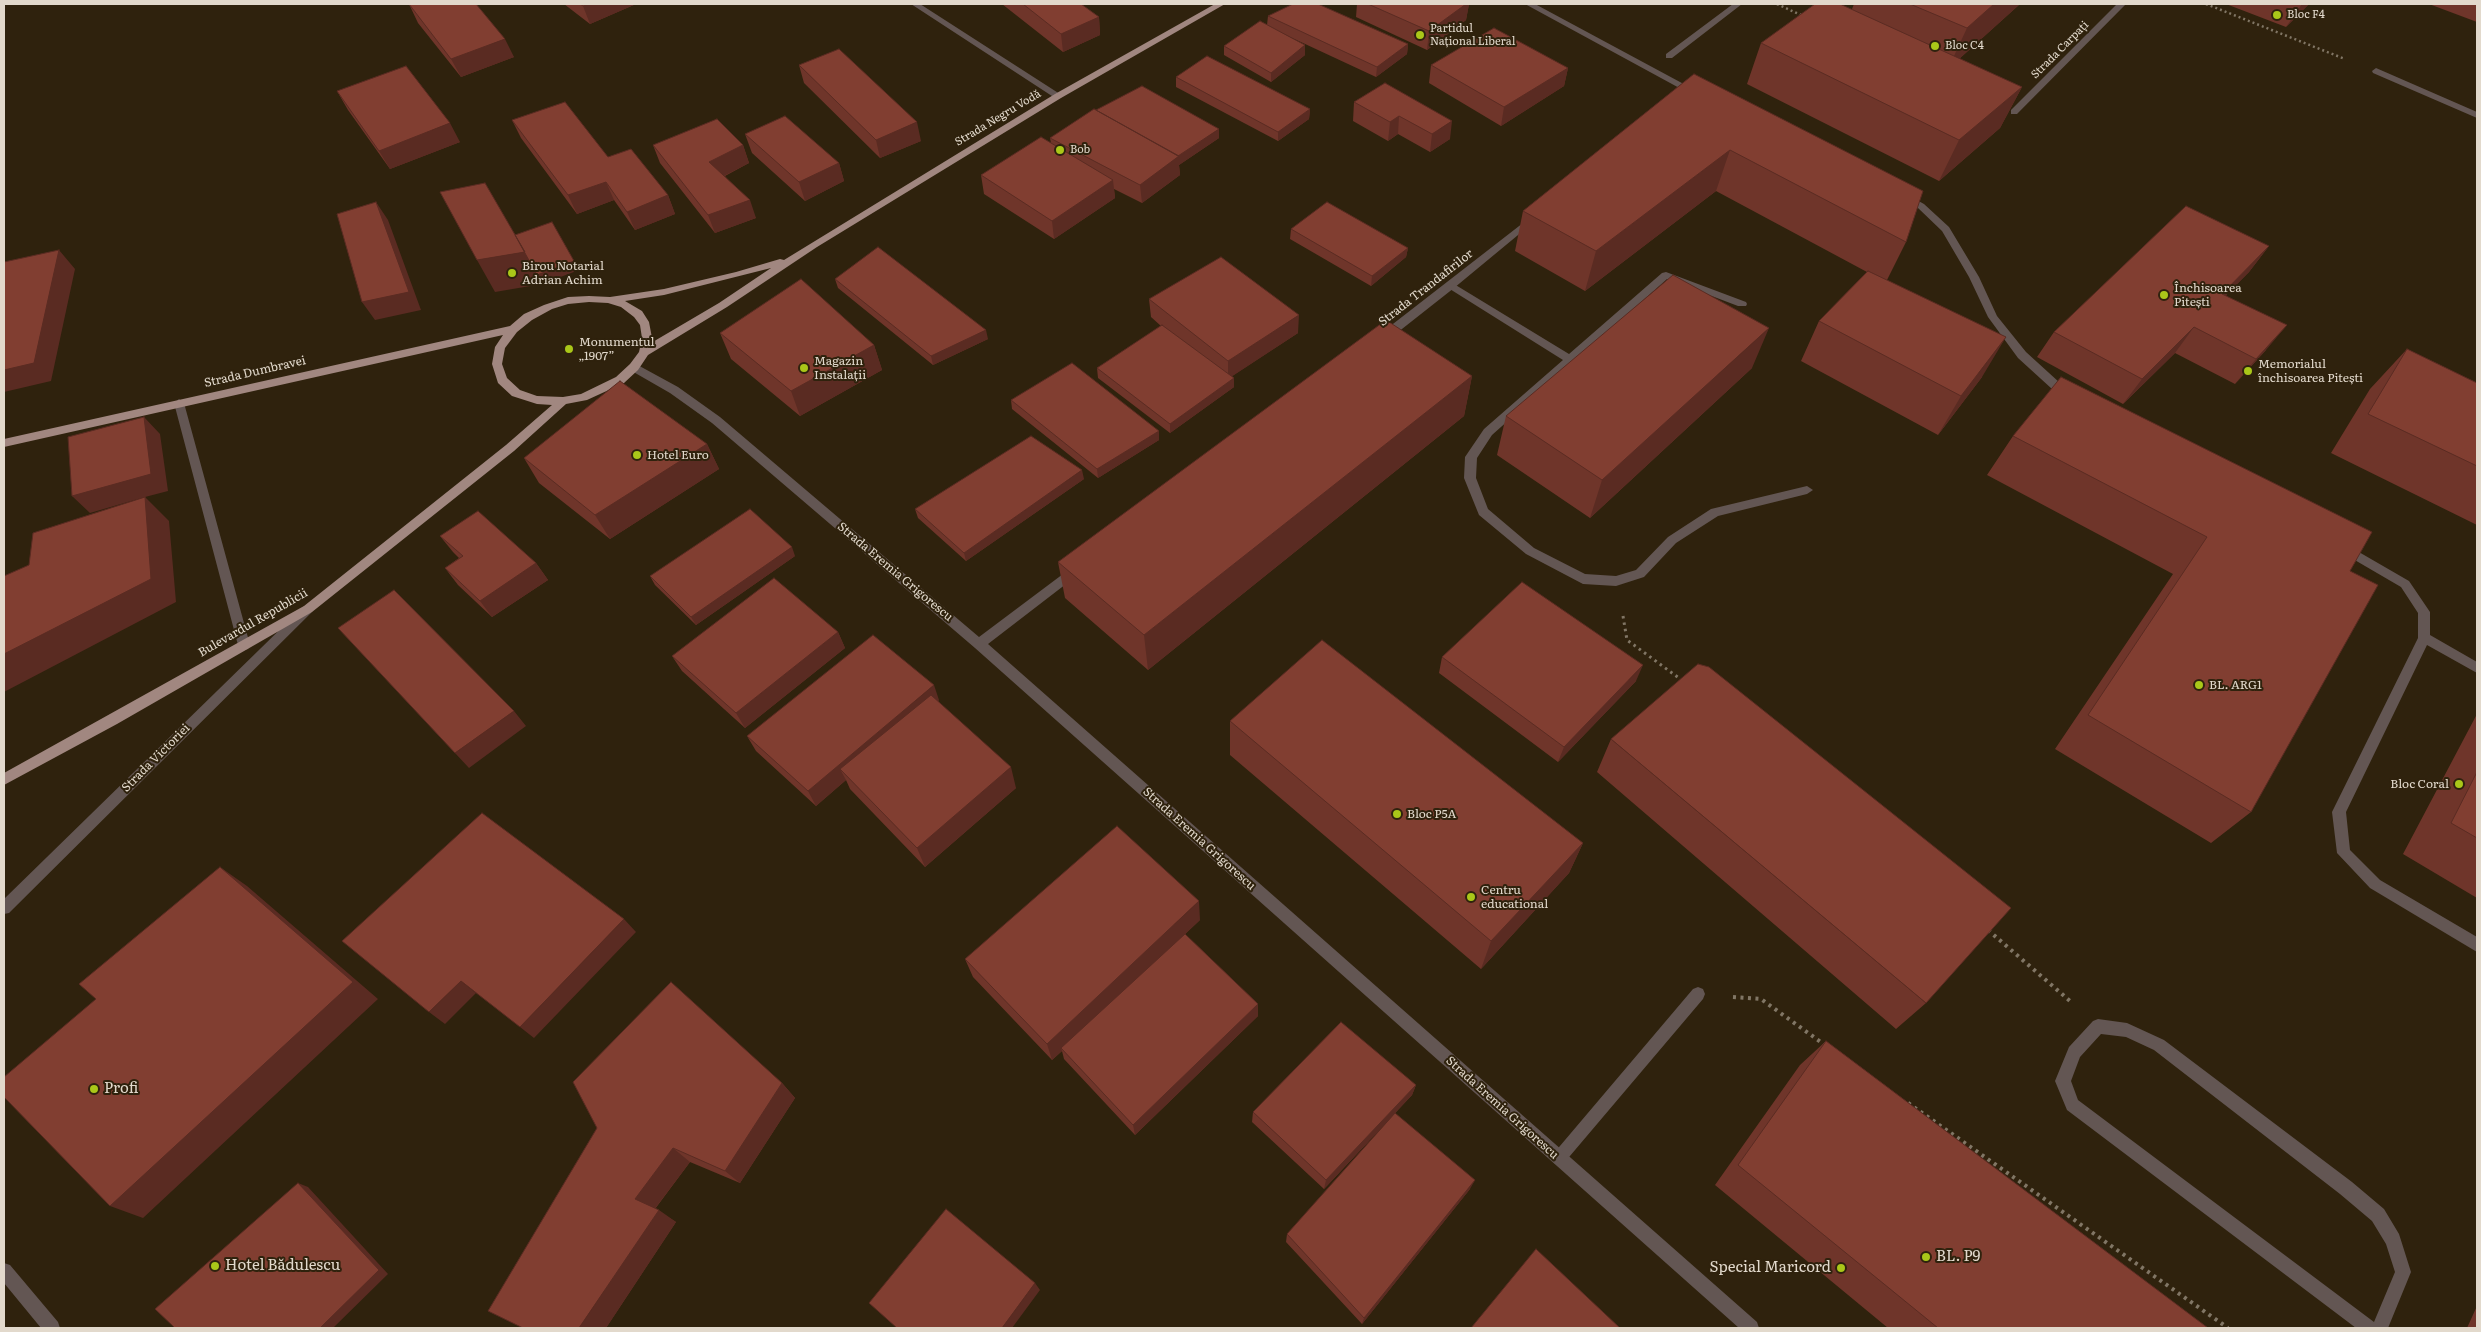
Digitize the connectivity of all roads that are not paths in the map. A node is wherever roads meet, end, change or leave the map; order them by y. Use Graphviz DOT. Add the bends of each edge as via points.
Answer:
graph roads {
  1 [pos="915,4"];
  2 [pos="1221,4"];
  3 [pos="1529,4"];
  4 [pos="1738,4"];
  5 [pos="2122,4"];
  6 [pos="1669,56"];
  7 [pos="2376,72"];
  8 [pos="1058,96"];
  9 [pos="1674,102"];
  10 [pos="2014,112"];
  11 [pos="2477,115"];
  12 [pos="1897,192"];
  13 [pos="1543,210"];
  14 [pos="792,258"];
  15 [pos="1450,286"];
  16 [pos="608,300"];
  17 [pos="1742,304"];
  18 [pos="513,329"];
  19 [pos="1372,346"];
  20 [pos="644,352"];
  21 [pos="1569,359"];
  22 [pos="634,367"];
  23 [pos="562,401"];
  24 [pos="2075,402"];
  25 [pos="179,403"];
  26 [pos="4,443"];
  27 [pos="1807,490"];
  28 [pos="2331,542"];
  29 [pos="1082,566"];
  30 [pos="308,609"];
  31 [pos="2424,638"];
  32 [pos="980,644"];
  33 [pos="244,645"];
  34 [pos="2477,668"];
  35 [pos="4,779"];
  36 [pos="4,908"];
  37 [pos="2477,945"];
  38 [pos="1698,994"];
  39 [pos="1559,1158"];
  40 [pos="4,1271"];
  41 [pos="52,1328"];
  42 [pos="1751,1328"];
  43 [pos="2369,1328"];
  44 [pos="2380,1328"];
  1 -- 8 [label="street"];
  2 -- 8 [label="main road, Strada Negru Vodă"];
  3 -- 9 [label="street" via="1694,91"];
  4 -- 6 [label="street"];
  5 -- 10 [label="street, Strada Carpați"];
  7 -- 11 [label="street"];
  8 -- 14 [label="main road, Strada Negru Vodă"];
  12 -- 24 [label="street" via="1921,206 1946,228 1993,317 2022,355"];
  13 -- 15 [label="street, Strada Trandafirilor"];
  14 -- 16 [label="main road, Strada Negru Vodă" via="664,292"];
  14 -- 20 [label="main road, Strada Negru Vodă" via="724,305"];
  15 -- 19 [label="street, Strada Trandafirilor"];
  15 -- 21 [label="street"];
  16 -- 18 [label="main road" via="589,298 548,307"];
  16 -- 20 [label="main road" via="625,305 638,314 645,325"];
  17 -- 21 [label="street" via="1666,275"];
  18 -- 23 [label="main road" via="500,347 497,364 502,380 516,393 537,400"];
  18 -- 25 [label="main road, Strada Dumbravei"];
  20 -- 22 [label="main road"];
  21 -- 27 [label="street" via="1488,432 1471,458 1470,478 1483,512 1530,551 1583,579 1616,581 1640,574 1672,540 1715,512"];
  22 -- 23 [label="main road" via="603,390"];
  22 -- 32 [label="street, Strada Eremia Grigorescu" via="716,420"];
  23 -- 30 [label="main road, Bulevardul Republicii" via="510,448"];
  25 -- 26 [label="main road, Strada Dumbravei"];
  25 -- 33 [label="street"];
  28 -- 31 [label="street" via="2404,584 2424,612"];
  29 -- 32 [label="street"];
  30 -- 33 [label="main road, Bulevardul Republicii"];
  30 -- 36 [label="street, Strada Victoriei"];
  31 -- 34 [label="street"];
  31 -- 37 [label="street" via="2339,812 2344,853 2375,884"];
  32 -- 39 [label="street, Strada Eremia Grigorescu"];
  33 -- 35 [label="main road, Bulevardul Republicii"];
  38 -- 39 [label="street"];
  39 -- 42 [label="street, Strada Eremia Grigorescu"];
  40 -- 41 [label="street"];
  43 -- 44 [label="street" via="2072,1105 2063,1081 2074,1052 2098,1026 2127,1030 2159,1045 2378,1215 2393,1240 2403,1272"];
}
